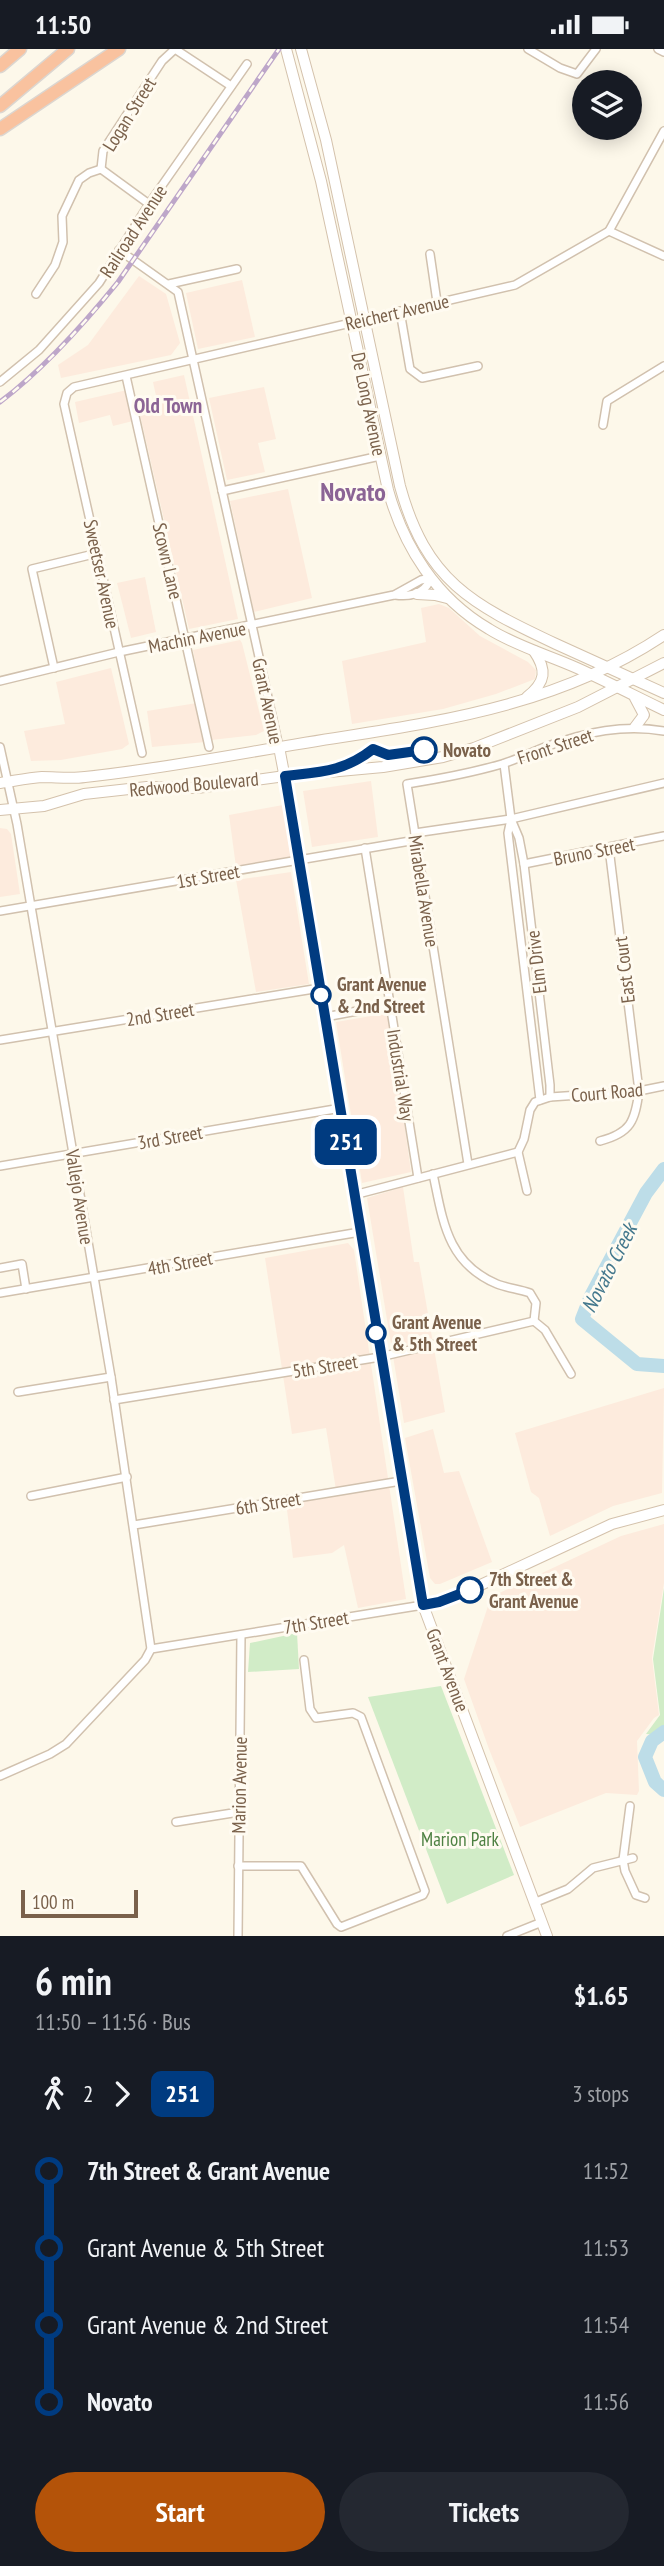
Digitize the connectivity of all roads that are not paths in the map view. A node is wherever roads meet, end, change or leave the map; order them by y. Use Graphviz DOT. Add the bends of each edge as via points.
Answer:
graph roads {
  1 [pos="20,49"];
  2 [pos="68,49"];
  3 [pos="119,49"];
  4 [pos="174,49"];
  5 [pos="286,49"];
  6 [pos="528,49"];
  7 [pos="596,49"];
  8 [pos="658,49"];
  9 [pos="664,52"];
  10 [pos="303,53"];
  11 [pos="247,64"];
  12 [pos="0,66"];
  13 [pos="231,86"];
  14 [pos="0,106"];
  15 [pos="0,129"];
  16 [pos="664,131"];
  17 [pos="312,143"];
  18 [pos="101,169"];
  19 [pos="335,181"];
  20 [pos="149,204"];
  21 [pos="609,231"];
  22 [pos="120,250"];
  23 [pos="430,254"];
  24 [pos="664,256"];
  25 [pos="237,269"];
  26 [pos="169,284"];
  27 [pos="36,294"];
  28 [pos="437,302"];
  29 [pos="400,311"];
  30 [pos="363,320"];
  31 [pos="352,323"];
  32 [pos="194,359"];
  33 [pos="478,366"];
  34 [pos="664,366"];
  35 [pos="126,376"];
  36 [pos="0,382"];
  37 [pos="66,395"];
  38 [pos="603,425"];
  39 [pos="380,456"];
  40 [pos="222,491"];
  41 [pos="98,553"];
  42 [pos="440,570"];
  43 [pos="431,578"];
  44 [pos="416,594"];
  45 [pos="394,595"];
  46 [pos="449,599"];
  47 [pos="252,626"];
  48 [pos="664,635"];
  49 [pos="186,638"];
  50 [pos="533,649"];
  51 [pos="119,652"];
  52 [pos="664,663"];
  53 [pos="607,667"];
  54 [pos="54,668"];
  55 [pos="591,675"];
  56 [pos="634,679"];
  57 [pos="0,681"];
  58 [pos="617,688"];
  59 [pos="664,693"];
  60 [pos="632,695"];
  61 [pos="521,701"];
  62 [pos="664,710"];
  63 [pos="635,727"];
  64 [pos="664,731"];
  65 [pos="0,747"];
  66 [pos="209,747"];
  67 [pos="279,747"];
  68 [pos="142,753"];
  69 [pos="504,764"];
  70 [pos="285,776"];
  71 [pos="4,782"];
  72 [pos="664,783"];
  73 [pos="407,784"];
  74 [pos="14,809"];
  75 [pos="0,810"];
  76 [pos="511,818"];
  77 [pos="664,836"];
  78 [pos="416,837"];
  79 [pos="365,848"];
  80 [pos="609,848"];
  81 [pos="299,860"];
  82 [pos="524,864"];
  83 [pos="31,906"];
  84 [pos="0,911"];
  85 [pos="320,988"];
  86 [pos="390,1005"];
  87 [pos="326,1017"];
  88 [pos="52,1031"];
  89 [pos="0,1040"];
  90 [pos="664,1086"];
  91 [pos="639,1091"];
  92 [pos="550,1097"];
  93 [pos="540,1100"];
  94 [pos="341,1108"];
  95 [pos="600,1141"];
  96 [pos="518,1152"];
  97 [pos="73,1154"];
  98 [pos="468,1164"];
  99 [pos="0,1166"];
  100 [pos="433,1174"];
  101 [pos="418,1178"];
  102 [pos="527,1191"];
  103 [pos="354,1195"];
  104 [pos="360,1232"];
  105 [pos="0,1268"];
  106 [pos="93,1277"];
  107 [pos="26,1289"];
  108 [pos="0,1293"];
  109 [pos="534,1321"];
  110 [pos="380,1357"];
  111 [pos="570,1374"];
  112 [pos="111,1377"];
  113 [pos="18,1392"];
  114 [pos="114,1400"];
  115 [pos="127,1477"];
  116 [pos="401,1481"];
  117 [pos="31,1496"];
  118 [pos="664,1510"];
  119 [pos="134,1525"];
  120 [pos="423,1605"];
  121 [pos="241,1635"];
  122 [pos="151,1649"];
  123 [pos="304,1660"];
  124 [pos="0,1776"];
  125 [pos="630,1806"];
  126 [pos="239,1812"];
  127 [pos="176,1822"];
  128 [pos="633,1858"];
  129 [pos="623,1860"];
  130 [pos="238,1866"];
  131 [pos="645,1898"];
  132 [pos="536,1902"];
  133 [pos="542,1922"];
  134 [pos="238,1936"];
  135 [pos="508,1936"];
  136 [pos="547,1936"];
  1 -- 12 [label="highway"];
  2 -- 14 [label="highway"];
  3 -- 15 [label="highway"];
  4 -- 13 [label="street"];
  4 -- 18 [label="street, Logan Street" via="103,151"];
  5 -- 17 [label="main road, De Long Avenue"];
  6 -- 7 [label="street" via="577,74"];
  8 -- 9 [label="street"];
  10 -- 19 [label="main road, De Long Avenue"];
  11 -- 13 [label="street, Railroad Avenue"];
  13 -- 20 [label="street, Railroad Avenue"];
  16 -- 21 [label="street"];
  17 -- 19 [label="main road" via="320,144 325,168"];
  17 -- 31 [label="main road, De Long Avenue"];
  18 -- 20 [label="street, Logan Street"];
  18 -- 27 [label="street" via="79,180 62,216 63,241 55,265"];
  19 -- 30 [label="main road, De Long Avenue"];
  20 -- 22 [label="street, Railroad Avenue"];
  21 -- 24 [label="street"];
  21 -- 28 [label="street, Reichert Avenue" via="514,285"];
  22 -- 26 [label="street"];
  22 -- 36 [label="street, Railroad Avenue" via="68,319"];
  23 -- 28 [label="street"];
  25 -- 26 [label="street"];
  26 -- 32 [label="street, Grant Avenue" via="178,292"];
  28 -- 29 [label="street, Reichert Avenue"];
  29 -- 30 [label="street, Reichert Avenue"];
  29 -- 33 [label="street" via="410,369 422,378"];
  30 -- 31 [label="street, Reichert Avenue"];
  30 -- 42 [label="main road, De Long Avenue" via="405,506 420,541"];
  31 -- 32 [label="street, Reichert Avenue"];
  31 -- 39 [label="main road, De Long Avenue"];
  32 -- 35 [label="street, Reichert Avenue"];
  32 -- 40 [label="street, Grant Avenue"];
  34 -- 38 [label="street" via="607,401"];
  35 -- 37 [label="street, Reichert Avenue" via="74,387"];
  35 -- 49 [label="street, Scown Lane"];
  37 -- 41 [label="street, Sweetser Avenue" via="64,404"];
  39 -- 40 [label="street"];
  39 -- 43 [label="main road, De Long Avenue" via="399,524"];
  40 -- 47 [label="street, Grant Avenue"];
  41 -- 51 [label="street, Sweetser Avenue"];
  41 -- 54 [label="street" via="32,569"];
  42 -- 43 [label="main road"];
  42 -- 53 [label="main road, De Long Avenue" via="494,614"];
  43 -- 44 [label="street"];
  43 -- 45 [label="street, Machin Avenue"];
  43 -- 46 [label="main road, De Long Avenue"];
  44 -- 45 [label="street, Machin Avenue"];
  44 -- 46 [label="main road"];
  45 -- 47 [label="street, Machin Avenue"];
  46 -- 50 [label="main road, De Long Avenue" via="488,629"];
  47 -- 49 [label="street, Machin Avenue"];
  47 -- 67 [label="street, Grant Avenue"];
  48 -- 53 [label="main road, Redwood Boulevard"];
  49 -- 51 [label="street, Machin Avenue"];
  49 -- 66 [label="street, Scown Lane"];
  50 -- 55 [label="main road, De Long Avenue"];
  50 -- 61 [label="main road" via="544,675 535,691"];
  51 -- 54 [label="street, Machin Avenue"];
  51 -- 68 [label="street, Sweetser Avenue"];
  52 -- 56 [label="main road, Redwood Boulevard"];
  53 -- 55 [label="main road, Redwood Boulevard"];
  53 -- 56 [label="main road, De Long Avenue"];
  54 -- 57 [label="street, Machin Avenue"];
  55 -- 58 [label="main road, De Long Avenue"];
  55 -- 61 [label="main road, Redwood Boulevard"];
  56 -- 58 [label="main road, Redwood Boulevard"];
  56 -- 59 [label="main road, De Long Avenue"];
  58 -- 60 [label="main road, De Long Avenue"];
  58 -- 70 [label="main road, Redwood Boulevard" via="528,728 452,755"];
  60 -- 62 [label="main road, De Long Avenue"];
  60 -- 63 [label="main road" via="644,712"];
  61 -- 67 [label="main road, Redwood Boulevard" via="457,719"];
  63 -- 64 [label="street, Front Street"];
  63 -- 69 [label="street, Front Street" via="584,735"];
  65 -- 71 [label="street, Vallejo Avenue"];
  67 -- 70 [label="main road, Grant Avenue"];
  67 -- 71 [label="main road, Redwood Boulevard" via="82,778"];
  69 -- 73 [label="street, Front Street"];
  69 -- 76 [label="street, Elm Drive"];
  70 -- 74 [label="main road, Redwood Boulevard" via="197,788 148,787"];
  70 -- 81 [label="main road, Grant Avenue"];
  71 -- 74 [label="street, Vallejo Avenue"];
  72 -- 76 [label="street, 1st Street"];
  73 -- 78 [label="street, Mirabella Avenue"];
  74 -- 75 [label="main road, Redwood Boulevard"];
  74 -- 83 [label="street, Vallejo Avenue"];
  76 -- 78 [label="street, 1st Street"];
  76 -- 82 [label="street, Elm Drive"];
  76 -- 93 [label="street, Elm Drive" via="508,833"];
  77 -- 80 [label="street, Bruno Street"];
  78 -- 79 [label="street, 1st Street"];
  78 -- 98 [label="street, Mirabella Avenue"];
  79 -- 81 [label="street, 1st Street"];
  79 -- 86 [label="street, Industrial Way"];
  80 -- 82 [label="street, Bruno Street"];
  80 -- 91 [label="street, East Court"];
  81 -- 83 [label="street, 1st Street"];
  81 -- 85 [label="main road, Grant Avenue"];
  82 -- 92 [label="street, Elm Drive"];
  83 -- 84 [label="street, 1st Street"];
  83 -- 88 [label="street, Vallejo Avenue"];
  85 -- 87 [label="main road, Grant Avenue"];
  85 -- 88 [label="street, 2nd Street"];
  86 -- 87 [label="street"];
  86 -- 101 [label="street, Industrial Way"];
  87 -- 94 [label="main road, Grant Avenue"];
  88 -- 89 [label="street, 2nd Street"];
  88 -- 97 [label="street, Vallejo Avenue"];
  90 -- 91 [label="street, Court Road"];
  91 -- 92 [label="street, Court Road"];
  91 -- 95 [label="street" via="626,1131"];
  92 -- 93 [label="street"];
  93 -- 96 [label="street" via="530,1110"];
  94 -- 97 [label="street, 3rd Street"];
  94 -- 103 [label="main road, Grant Avenue"];
  96 -- 98 [label="street"];
  96 -- 102 [label="street"];
  97 -- 99 [label="street, 3rd Street"];
  97 -- 106 [label="street, Vallejo Avenue"];
  98 -- 100 [label="street"];
  100 -- 101 [label="street"];
  100 -- 109 [label="street" via="445,1232 456,1250 483,1276 530,1293 536,1303"];
  101 -- 103 [label="street"];
  103 -- 104 [label="main road, Grant Avenue"];
  104 -- 106 [label="street, 4th Street"];
  104 -- 110 [label="main road, Grant Avenue"];
  105 -- 107 [label="street" via="22,1264"];
  106 -- 107 [label="street, 4th Street"];
  106 -- 112 [label="street, Vallejo Avenue"];
  107 -- 108 [label="street, 4th Street"];
  109 -- 110 [label="street, 5th Street"];
  109 -- 111 [label="street" via="545,1330"];
  110 -- 114 [label="street, 5th Street"];
  110 -- 116 [label="main road, Grant Avenue"];
  112 -- 113 [label="street"];
  112 -- 114 [label="street, Vallejo Avenue"];
  114 -- 115 [label="street, Vallejo Avenue"];
  115 -- 117 [label="street"];
  115 -- 119 [label="street, Vallejo Avenue"];
  116 -- 119 [label="street, 6th Street"];
  116 -- 120 [label="main road, Grant Avenue"];
  118 -- 120 [label="main road, 7th Street" via="612,1524 459,1595"];
  119 -- 122 [label="street, Vallejo Avenue"];
  120 -- 121 [label="street, 7th Street"];
  120 -- 132 [label="main road, Grant Avenue"];
  121 -- 122 [label="street, 7th Street"];
  121 -- 126 [label="street, Marion Avenue"];
  122 -- 124 [label="street" via="66,1744"];
  123 -- 130 [label="street" via="310,1709 316,1718 354,1713 361,1717 425,1891 341,1927 301,1866"];
  125 -- 129 [label="street"];
  126 -- 127 [label="street"];
  126 -- 130 [label="street, Marion Avenue"];
  128 -- 129 [label="street"];
  129 -- 131 [label="street" via="636,1895"];
  129 -- 132 [label="street" via="593,1868 568,1889"];
  130 -- 134 [label="street, Marion Avenue"];
  132 -- 133 [label="main road, Grant Avenue"];
  133 -- 135 [label="street"];
  133 -- 136 [label="main road, Grant Avenue"];
}
